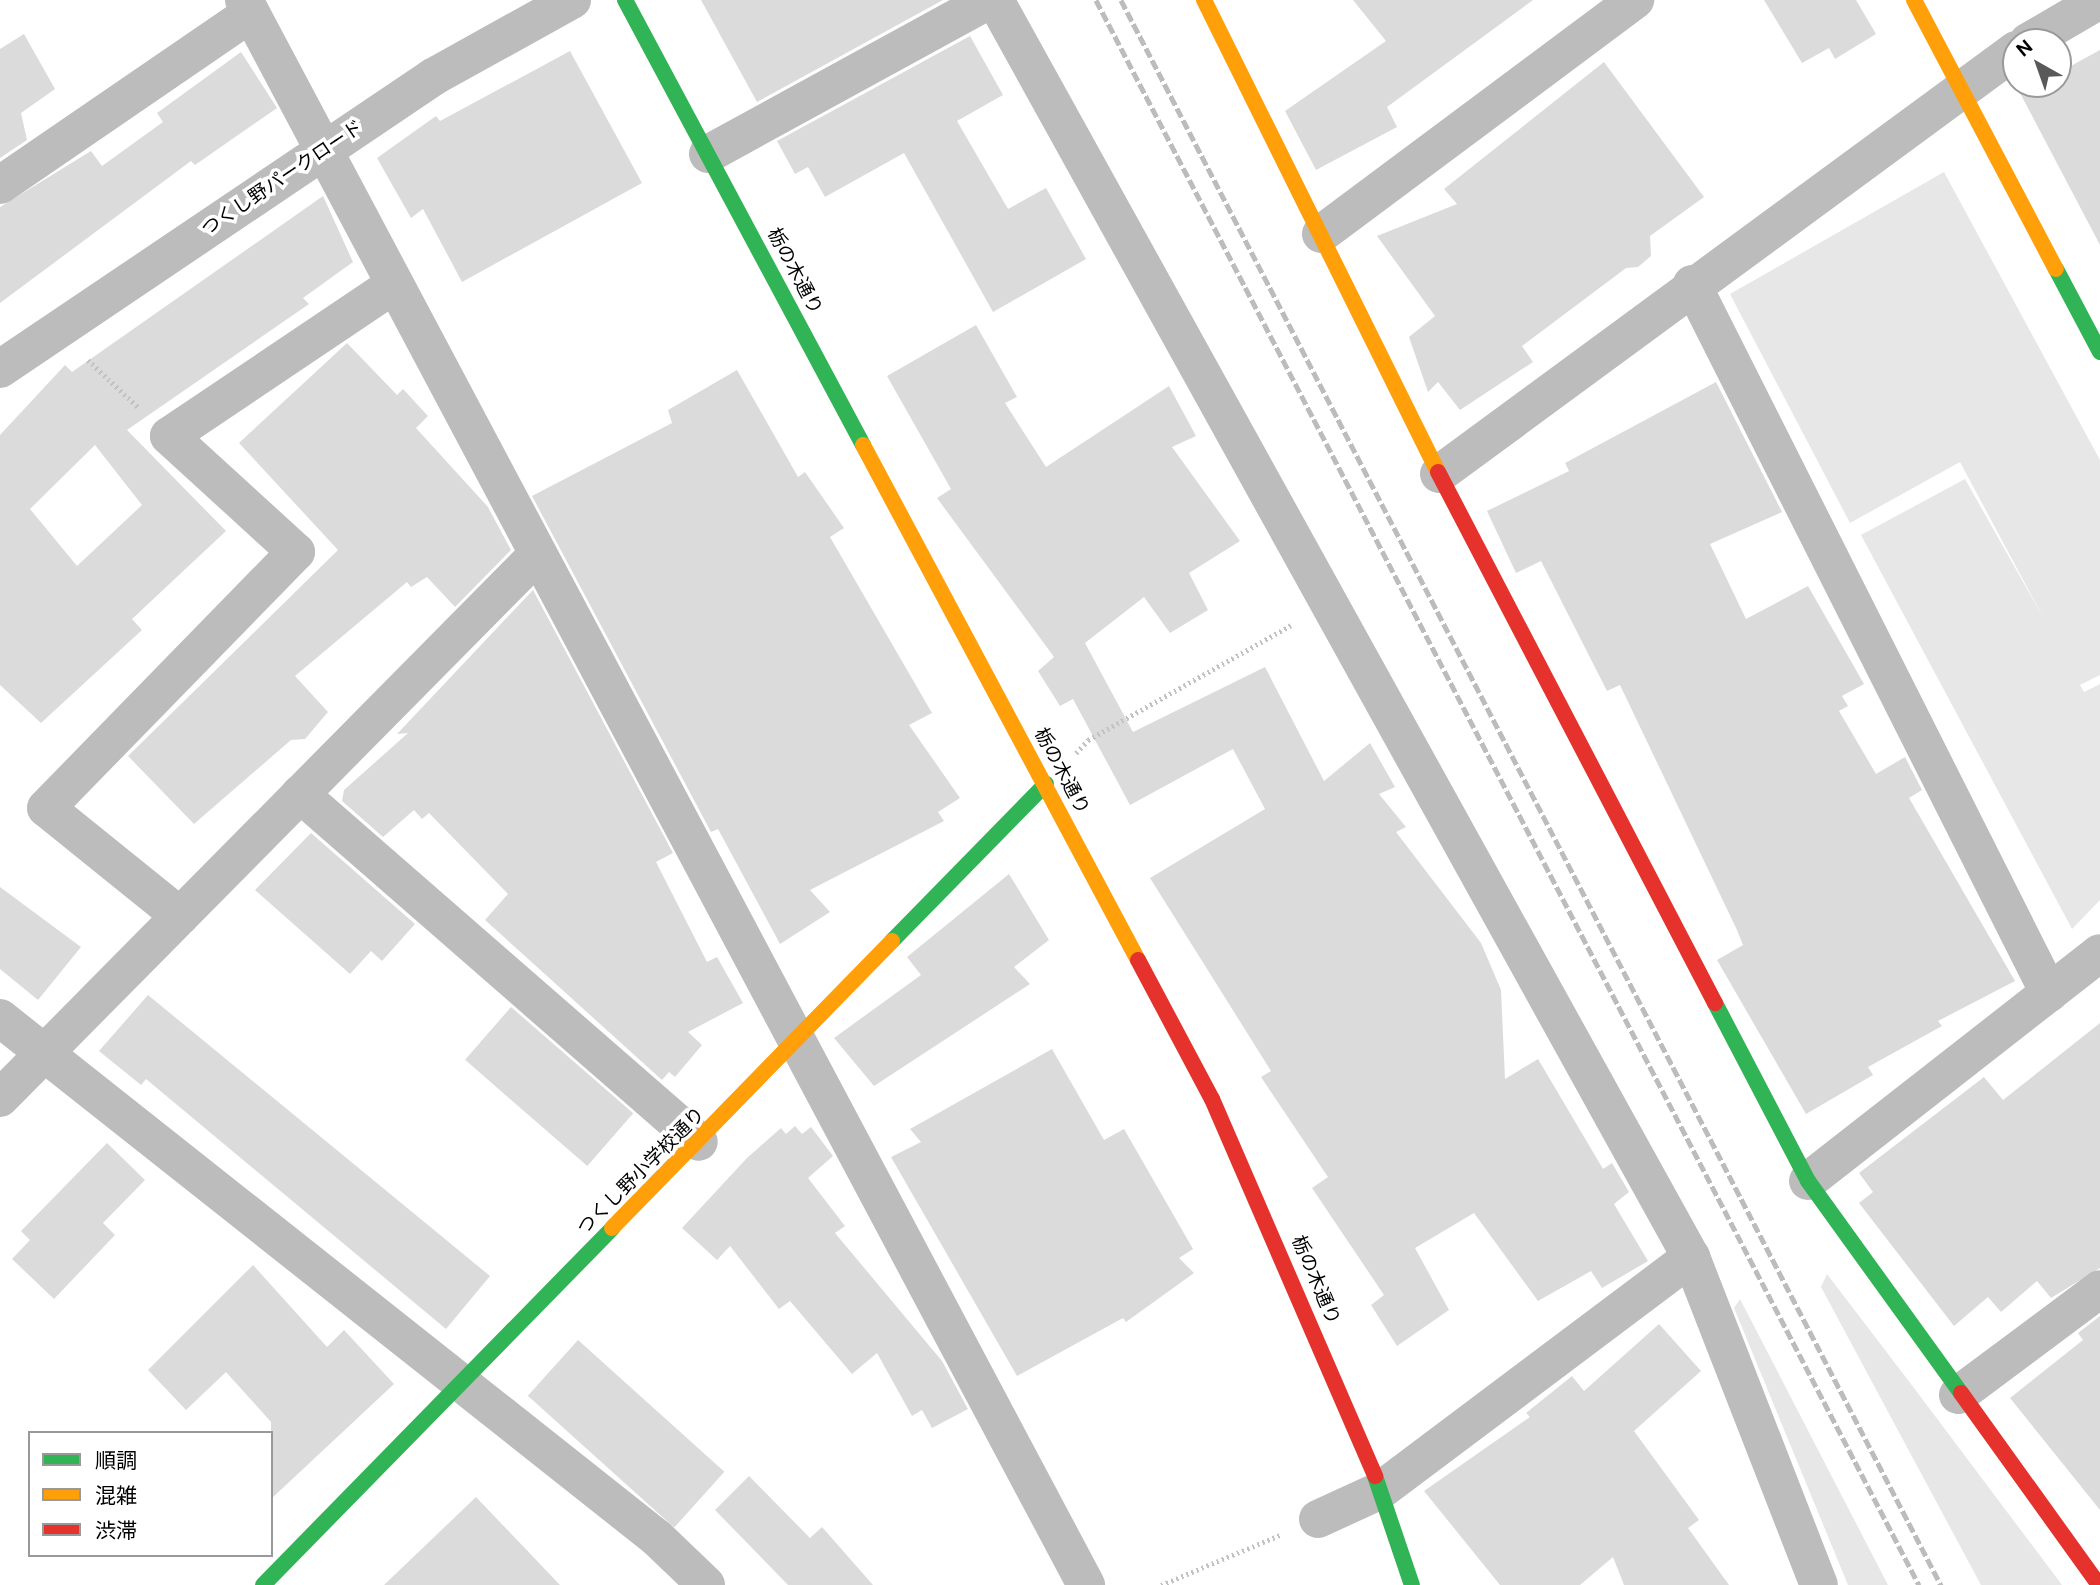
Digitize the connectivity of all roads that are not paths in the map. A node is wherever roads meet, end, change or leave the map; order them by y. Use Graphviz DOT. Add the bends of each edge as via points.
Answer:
graph roads {
  1 [pos="572,0"];
  2 [pos="625,0"];
  3 [pos="989,0"];
  4 [pos="995,0"];
  5 [pos="1204,0"];
  6 [pos="1635,0"];
  7 [pos="1914,0"];
  8 [pos="2100,0"];
  9 [pos="248,6"];
  10 [pos="2052,28"];
  11 [pos="2002,60"];
  12 [pos="1961,88"];
  13 [pos="708,154"];
  14 [pos="331,164"];
  15 [pos="0,185"];
  16 [pos="1321,234"];
  17 [pos="394,284"];
  18 [pos="1692,284"];
  19 [pos="2100,352"];
  20 [pos="0,369"];
  21 [pos="1439,474"];
  22 [pos="538,554"];
  23 [pos="1046,784"];
  24 [pos="300,794"];
  25 [pos="180,916"];
  26 [pos="2100,953"];
  27 [pos="2049,993"];
  28 [pos="0,1018"];
  29 [pos="800,1039"];
  30 [pos="44,1053"];
  31 [pos="0,1098"];
  32 [pos="699,1142"];
  33 [pos="1808,1181"];
  34 [pos="1691,1257"];
  35 [pos="2100,1289"];
  36 [pos="461,1384"];
  37 [pos="1958,1395"];
  38 [pos="1381,1490"];
  39 [pos="1318,1519"];
  40 [pos="263,1585"];
  41 [pos="706,1585"];
  42 [pos="1086,1585"];
  43 [pos="1412,1585"];
  44 [pos="1819,1585"];
  45 [pos="2099,1585"];
  1 -- 14 [label="street, つくし野パークロード" via="433,77"];
  2 -- 13 [label="street, 栃の木通り"];
  3 -- 13 [label="street"];
  4 -- 34 [label="street"];
  5 -- 16 [label="street"];
  6 -- 16 [label="street"];
  7 -- 12 [label="street"];
  8 -- 10 [label="street"];
  9 -- 14 [label="street"];
  9 -- 15 [label="street"];
  11 -- 12 [label="street"];
  12 -- 18 [label="street"];
  12 -- 19 [label="street"];
  13 -- 23 [label="street, 栃の木通り"];
  14 -- 17 [label="street"];
  14 -- 20 [label="street, つくし野パークロード"];
  16 -- 21 [label="street"];
  17 -- 22 [label="street"];
  17 -- 25 [label="street" via="169,436 296,552 46,808"];
  18 -- 21 [label="street"];
  18 -- 27 [label="street"];
  21 -- 33 [label="street"];
  22 -- 24 [label="street"];
  22 -- 29 [label="street"];
  23 -- 29 [label="street, つくし野小学校通り"];
  23 -- 38 [label="street, 栃の木通り" via="1212,1099"];
  24 -- 25 [label="street"];
  24 -- 32 [label="street"];
  25 -- 30 [label="street"];
  26 -- 27 [label="street"];
  27 -- 33 [label="street"];
  28 -- 30 [label="street"];
  29 -- 32 [label="street, つくし野小学校通り"];
  29 -- 42 [label="street"];
  30 -- 31 [label="street"];
  30 -- 36 [label="street"];
  32 -- 36 [label="street, つくし野小学校通り"];
  33 -- 37 [label="street"];
  34 -- 38 [label="street"];
  34 -- 44 [label="street"];
  35 -- 37 [label="street"];
  36 -- 40 [label="street, つくし野小学校通り"];
  36 -- 41 [label="street" via="657,1538"];
  37 -- 45 [label="street"];
  38 -- 39 [label="street"];
  38 -- 43 [label="street, 栃の木通り"];
}
